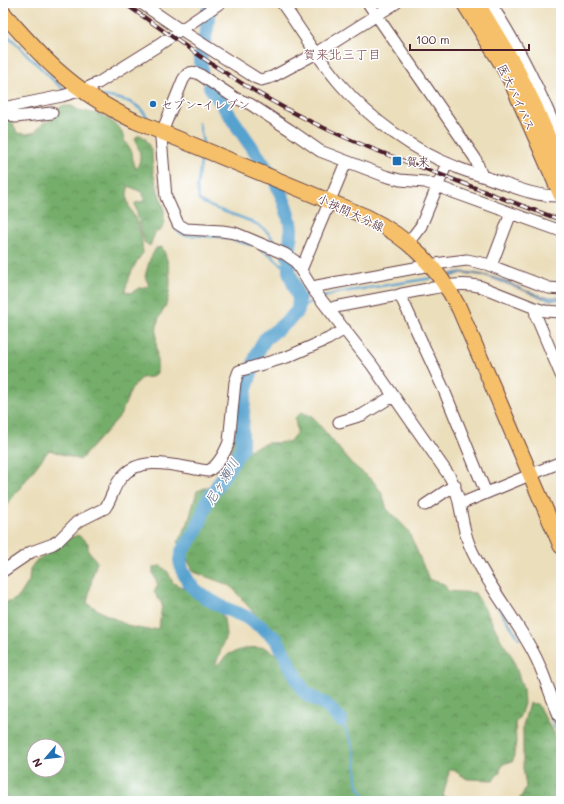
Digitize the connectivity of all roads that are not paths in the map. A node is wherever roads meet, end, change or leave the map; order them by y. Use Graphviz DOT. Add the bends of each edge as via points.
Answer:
graph roads {
  1 [pos="220,3"];
  2 [pos="282,3"];
  3 [pos="368,3"];
  4 [pos="396,3"];
  5 [pos="464,3"];
  6 [pos="477,3"];
  7 [pos="490,3"];
  8 [pos="145,4"];
  9 [pos="3,13"];
  10 [pos="377,16"];
  11 [pos="181,30"];
  12 [pos="317,54"];
  13 [pos="83,90"];
  14 [pos="524,95"];
  15 [pos="7,107"];
  16 [pos="52,113"];
  17 [pos="162,132"];
  18 [pos="560,135"];
  19 [pos="346,162"];
  20 [pos="447,163"];
  21 [pos="561,168"];
  22 [pos="482,176"];
  23 [pos="438,187"];
  24 [pos="561,196"];
  25 [pos="329,201"];
  26 [pos="511,213"];
  27 [pos="561,231"];
  28 [pos="408,243"];
  29 [pos="491,266"];
  30 [pos="301,270"];
  31 [pos="440,276"];
  32 [pos="561,289"];
  33 [pos="396,296"];
  34 [pos="320,298"];
  35 [pos="535,308"];
  36 [pos="561,312"];
  37 [pos="345,329"];
  38 [pos="561,376"];
  39 [pos="393,396"];
  40 [pos="340,422"];
  41 [pos="561,462"];
  42 [pos="531,475"];
  43 [pos="455,485"];
  44 [pos="486,493"];
  45 [pos="460,504"];
  46 [pos="425,505"];
  47 [pos="561,546"];
  48 [pos="3,571"];
  49 [pos="561,720"];
  1 -- 11 [label="street"];
  2 -- 12 [label="street"];
  3 -- 10 [label="street"];
  4 -- 10 [label="street"];
  5 -- 14 [label="main road, 医大バイパス"];
  6 -- 14 [label="main road, 医大バイパス" via="502,42"];
  7 -- 18 [label="street" via="531,73"];
  8 -- 11 [label="street"];
  9 -- 13 [label="main road, 小挾間大分線" via="48,62"];
  10 -- 12 [label="street"];
  10 -- 22 [label="street" via="475,158"];
  11 -- 12 [label="street" via="261,80"];
  11 -- 13 [label="street" via="110,76"];
  12 -- 20 [label="street" via="341,86 370,114 405,140"];
  13 -- 15 [label="street"];
  13 -- 17 [label="main road, 小挾間大分線" via="122,115"];
  14 -- 21 [label="main road, 医大バイパス"];
  14 -- 24 [label="main road, 医大バイパス"];
  15 -- 16 [label="street" via="15,118"];
  17 -- 19 [label="street" via="183,80 192,72 250,104 315,149"];
  17 -- 25 [label="main road, 小挾間大分線"];
  17 -- 30 [label="street" via="166,198 178,224 190,230 230,232 246,237 292,258"];
  19 -- 23 [label="street" via="392,178 421,181"];
  19 -- 25 [label="street"];
  20 -- 22 [label="street"];
  20 -- 23 [label="street"];
  22 -- 24 [label="street" via="539,195"];
  23 -- 26 [label="street"];
  23 -- 28 [label="street" via="421,226"];
  25 -- 28 [label="main road, 小挾間大分線" via="379,223"];
  25 -- 30 [label="street"];
  26 -- 27 [label="street"];
  26 -- 29 [label="street"];
  28 -- 31 [label="main road, 小挾間大分線"];
  29 -- 31 [label="street" via="467,260"];
  29 -- 32 [label="street" via="543,286"];
  30 -- 34 [label="street"];
  31 -- 33 [label="street"];
  31 -- 34 [label="street" via="317,286"];
  31 -- 35 [label="street" via="477,286"];
  31 -- 42 [label="main road, 小挾間大分線" via="459,308"];
  33 -- 34 [label="street" via="335,307"];
  33 -- 44 [label="street" via="404,301"];
  34 -- 37 [label="street"];
  35 -- 36 [label="street"];
  35 -- 38 [label="street"];
  37 -- 39 [label="street"];
  37 -- 48 [label="street" via="297,353 239,371 229,442 212,469 208,471 158,462 130,470 115,486 105,508 77,522 58,540 31,552"];
  39 -- 40 [label="street" via="362,415"];
  39 -- 43 [label="street"];
  41 -- 42 [label="street"];
  42 -- 44 [label="street"];
  42 -- 47 [label="main road, 小挾間大分線"];
  43 -- 45 [label="street"];
  43 -- 46 [label="street"];
  44 -- 45 [label="street"];
  45 -- 49 [label="street" via="469,544 533,651"];
}
